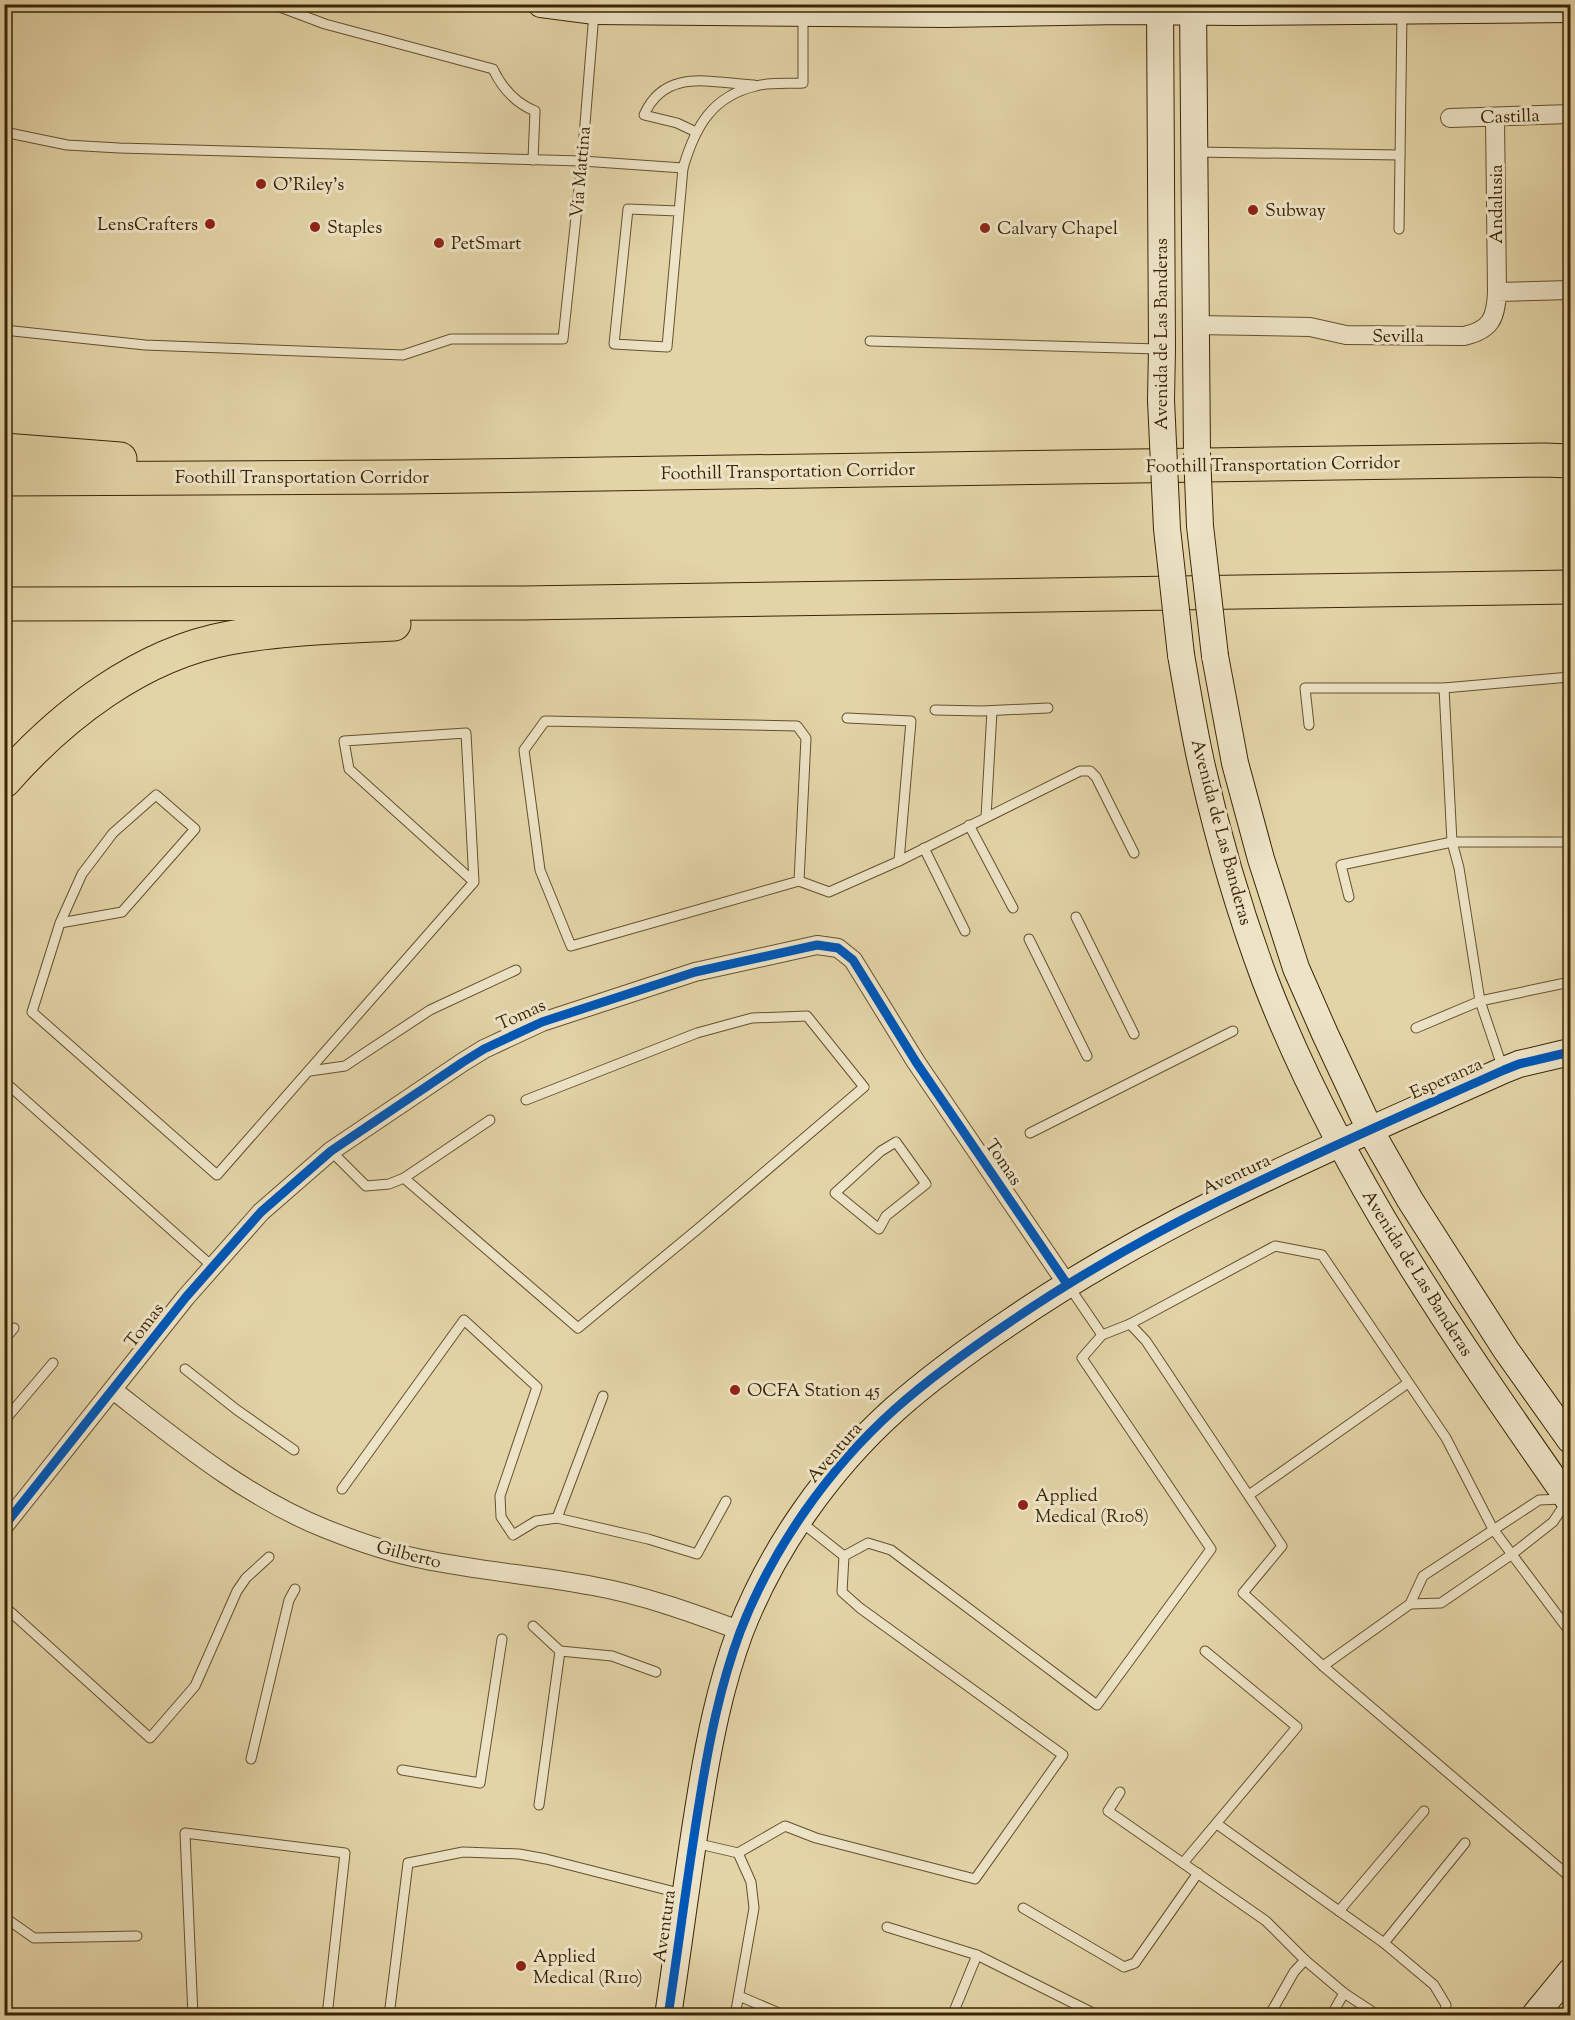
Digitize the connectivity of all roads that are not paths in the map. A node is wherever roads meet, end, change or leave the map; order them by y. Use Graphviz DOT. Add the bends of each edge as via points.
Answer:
graph roads {
  1 [pos="272,4"];
  2 [pos="542,4"];
  3 [pos="1402,7"];
  4 [pos="595,8"];
  5 [pos="1160,8"];
  6 [pos="1193,8"];
  7 [pos="1570,9"];
  8 [pos="803,12"];
  9 [pos="757,86"];
  10 [pos="1570,114"];
  11 [pos="1496,117"];
  12 [pos="1450,118"];
  13 [pos="4,132"];
  14 [pos="696,132"];
  15 [pos="1194,152"];
  16 [pos="1400,155"];
  17 [pos="533,160"];
  18 [pos="582,161"];
  19 [pos="683,168"];
  20 [pos="678,211"];
  21 [pos="1399,229"];
  22 [pos="1570,290"];
  23 [pos="1497,292"];
  24 [pos="1196,325"];
  25 [pos="4,330"];
  26 [pos="870,341"];
  27 [pos="1162,349"];
  28 [pos="1197,351"];
  29 [pos="4,450"];
  30 [pos="1562,459"];
  31 [pos="401,477"];
  32 [pos="4,479"];
  33 [pos="1570,587"];
  34 [pos="523,603"];
  35 [pos="4,604"];
  36 [pos="1570,677"];
  37 [pos="1444,688"];
  38 [pos="1048,708"];
  39 [pos="935,710"];
  40 [pos="992,711"];
  41 [pos="847,718"];
  42 [pos="1309,725"];
  43 [pos="4,781"];
  44 [pos="986,817"];
  45 [pos="969,825"];
  46 [pos="1452,842"];
  47 [pos="1570,842"];
  48 [pos="924,848"];
  49 [pos="1134,853"];
  50 [pos="899,861"];
  51 [pos="474,882"];
  52 [pos="799,882"];
  53 [pos="1349,897"];
  54 [pos="1013,908"];
  55 [pos="1076,917"];
  56 [pos="60,923"];
  57 [pos="965,932"];
  58 [pos="1029,939"];
  59 [pos="516,970"];
  60 [pos="1570,982"];
  61 [pos="1480,1001"];
  62 [pos="1416,1028"];
  63 [pos="1233,1031"];
  64 [pos="1134,1034"];
  65 [pos="1570,1052"];
  66 [pos="1088,1056"];
  67 [pos="1504,1070"];
  68 [pos="310,1071"];
  69 [pos="5,1082"];
  70 [pos="526,1100"];
  71 [pos="490,1120"];
  72 [pos="1370,1130"];
  73 [pos="1030,1133"];
  74 [pos="1340,1144"];
  75 [pos="331,1151"];
  76 [pos="404,1178"];
  77 [pos="926,1184"];
  78 [pos="213,1267"];
  79 [pos="1067,1284"];
  80 [pos="1130,1324"];
  81 [pos="14,1328"];
  82 [pos="1102,1335"];
  83 [pos="4,1340"];
  84 [pos="53,1363"];
  85 [pos="185,1369"];
  86 [pos="1408,1383"];
  87 [pos="113,1390"];
  88 [pos="603,1396"];
  89 [pos="4,1421"];
  90 [pos="1570,1440"];
  91 [pos="294,1450"];
  92 [pos="342,1489"];
  93 [pos="1249,1495"];
  94 [pos="1569,1500"];
  95 [pos="726,1501"];
  96 [pos="557,1518"];
  97 [pos="799,1521"];
  98 [pos="4,1526"];
  99 [pos="1493,1529"];
  100 [pos="1511,1555"];
  101 [pos="844,1556"];
  102 [pos="269,1557"];
  103 [pos="295,1589"];
  104 [pos="1410,1604"];
  105 [pos="4,1606"];
  106 [pos="533,1626"];
  107 [pos="741,1631"];
  108 [pos="1570,1632"];
  109 [pos="502,1639"];
  110 [pos="1205,1651"];
  111 [pos="560,1652"];
  112 [pos="1323,1666"];
  113 [pos="656,1672"];
  114 [pos="251,1759"];
  115 [pos="402,1770"];
  116 [pos="1120,1792"];
  117 [pos="539,1805"];
  118 [pos="1424,1811"];
  119 [pos="1217,1824"];
  120 [pos="692,1842"];
  121 [pos="1465,1843"];
  122 [pos="738,1853"];
  123 [pos="1183,1863"];
  124 [pos="1198,1874"];
  125 [pos="1570,1877"];
  126 [pos="685,1895"];
  127 [pos="1023,1908"];
  128 [pos="1339,1911"];
  129 [pos="4,1917"];
  130 [pos="887,1927"];
  131 [pos="137,1936"];
  132 [pos="1384,1943"];
  133 [pos="977,1955"];
  134 [pos="1305,1960"];
  135 [pos="1570,1972"];
  136 [pos="1344,1993"];
  137 [pos="739,1996"];
  138 [pos="193,2016"];
  139 [pos="327,2016"];
  140 [pos="389,2016"];
  141 [pos="669,2016"];
  142 [pos="735,2016"];
  143 [pos="786,2016"];
  144 [pos="952,2016"];
  145 [pos="1099,2016"];
  146 [pos="1269,2016"];
  147 [pos="1331,2016"];
  148 [pos="1379,2016"];
  149 [pos="1443,2016"];
  150 [pos="1534,2016"];
  1 -- 17 [label="lane" via="325,24 493,69 516,101 535,111"];
  2 -- 4 [label="main road"];
  3 -- 6 [label="main road"];
  3 -- 7 [label="main road"];
  3 -- 16 [label="lane"];
  4 -- 8 [label="main road"];
  4 -- 18 [label="lane, Via Mattina"];
  5 -- 6 [label="main road"];
  5 -- 8 [label="main road" via="967,14"];
  5 -- 27 [label="main road, Avenida de Las Banderas"];
  6 -- 15 [label="main road, Avenida de Las Banderas"];
  8 -- 9 [label="lane" via="803,83"];
  9 -- 14 [label="lane" via="729,96 704,118"];
  9 -- 14 [label="lane" via="688,80 659,93 644,115"];
  10 -- 11 [label="street, Castilla"];
  11 -- 12 [label="street, Castilla"];
  11 -- 23 [label="street, Andalusia"];
  13 -- 17 [label="lane" via="67,145 119,148"];
  14 -- 19 [label="lane"];
  15 -- 16 [label="lane"];
  15 -- 24 [label="main road, Avenida de Las Banderas"];
  16 -- 21 [label="lane"];
  17 -- 18 [label="lane"];
  18 -- 19 [label="lane"];
  18 -- 25 [label="lane, Via Mattina" via="563,339 451,339 403,355 145,345"];
  19 -- 20 [label="lane"];
  20 -- 20 [label="lane" via="667,347 614,344 628,209"];
  22 -- 23 [label="street"];
  23 -- 24 [label="street, Sevilla" via="1496,312 1490,323 1478,333 1464,336 1346,335 1310,327"];
  24 -- 28 [label="main road, Avenida de Las Banderas"];
  26 -- 27 [label="lane"];
  27 -- 28 [label="main road"];
  27 -- 74 [label="main road, Avenida de Las Banderas, bridge" via="1167,529 1181,655 1203,771 1241,909 1266,980"];
  28 -- 72 [label="main road, Avenida de Las Banderas, bridge" via="1200,526 1215,656 1235,763 1296,968"];
  29 -- 31 [label="highway" via="187,464 374,466"];
  30 -- 31 [label="highway, Foothill Transportation Corridor"];
  31 -- 32 [label="highway, Foothill Transportation Corridor"];
  33 -- 34 [label="highway"];
  34 -- 35 [label="highway"];
  34 -- 43 [label="highway" via="473,619 273,632 195,646 157,662 94,699 47,737"];
  36 -- 37 [label="lane"];
  37 -- 42 [label="lane" via="1305,688"];
  37 -- 46 [label="lane"];
  38 -- 40 [label="lane"];
  39 -- 40 [label="lane"];
  40 -- 44 [label="lane"];
  41 -- 50 [label="lane" via="911,721"];
  44 -- 45 [label="lane"];
  44 -- 49 [label="lane" via="1080,771 1089,771 1096,777"];
  45 -- 48 [label="lane"];
  45 -- 54 [label="lane"];
  46 -- 47 [label="lane"];
  46 -- 53 [label="lane" via="1341,866"];
  46 -- 61 [label="lane"];
  48 -- 50 [label="lane"];
  48 -- 57 [label="lane"];
  50 -- 52 [label="lane" via="829,892"];
  51 -- 51 [label="lane" via="349,769 344,741 466,734"];
  51 -- 68 [label="lane"];
  52 -- 52 [label="lane" via="571,946 540,870 524,750 545,721 797,726 806,738"];
  55 -- 64 [label="lane"];
  56 -- 56 [label="lane" via="122,912 195,829 156,795 113,833 82,874"];
  56 -- 68 [label="lane" via="32,1012 217,1175"];
  58 -- 66 [label="lane"];
  59 -- 68 [label="lane" via="430,1010 345,1066"];
  60 -- 61 [label="lane"];
  61 -- 62 [label="lane"];
  61 -- 67 [label="lane"];
  63 -- 73 [label="lane"];
  65 -- 67 [label="main road, Esperanza"];
  67 -- 72 [label="main road, Esperanza"];
  69 -- 78 [label="lane"];
  70 -- 76 [label="lane" via="697,1033 752,1018 807,1016 864,1087 578,1328"];
  71 -- 76 [label="lane"];
  72 -- 74 [label="main road, Esperanza"];
  72 -- 90 [label="main road, Avenida de Las Banderas" via="1462,1282"];
  74 -- 79 [label="main road, Aventura" via="1201,1209"];
  74 -- 94 [label="main road, Avenida de Las Banderas" via="1434,1300"];
  75 -- 76 [label="lane" via="366,1186"];
  75 -- 78 [label="street, Tomas" via="261,1212"];
  75 -- 79 [label="street, Tomas" via="484,1049 542,1022 695,972 818,945 838,948 853,960 916,1062"];
  77 -- 77 [label="lane" via="896,1142 836,1193 879,1229 886,1216"];
  78 -- 87 [label="street, Tomas"];
  79 -- 82 [label="lane"];
  79 -- 97 [label="main road, Aventura" via="970,1350 893,1411 837,1470"];
  80 -- 82 [label="lane"];
  80 -- 86 [label="lane" via="1275,1246 1322,1255"];
  80 -- 93 [label="lane" via="1146,1341"];
  81 -- 83 [label="lane"];
  82 -- 101 [label="lane" via="1082,1358 1210,1549 1097,1705 891,1550 868,1543"];
  84 -- 89 [label="lane"];
  85 -- 91 [label="lane"];
  86 -- 93 [label="lane"];
  86 -- 99 [label="lane" via="1446,1438"];
  87 -- 98 [label="street, Tomas"];
  87 -- 107 [label="street, Gilberto" via="208,1464 276,1505 326,1529 421,1559 595,1586"];
  88 -- 96 [label="lane"];
  92 -- 96 [label="lane" via="464,1320 537,1387 500,1496 501,1517 513,1535 536,1521"];
  93 -- 112 [label="lane" via="1282,1546 1243,1593"];
  94 -- 99 [label="lane" via="1539,1500"];
  94 -- 100 [label="lane" via="1553,1522"];
  95 -- 96 [label="lane" via="697,1554"];
  97 -- 101 [label="lane"];
  97 -- 107 [label="main road, Aventura" via="762,1582"];
  99 -- 100 [label="lane"];
  99 -- 104 [label="lane" via="1423,1576"];
  100 -- 104 [label="lane" via="1442,1603"];
  100 -- 108 [label="lane"];
  101 -- 122 [label="lane" via="842,1592 1063,1755 975,1879 816,1838 785,1826"];
  102 -- 105 [label="lane" via="237,1591 195,1686 150,1738"];
  103 -- 114 [label="lane" via="289,1600"];
  104 -- 112 [label="lane"];
  106 -- 111 [label="lane"];
  107 -- 120 [label="main road, Aventura" via="710,1738"];
  109 -- 115 [label="lane" via="480,1783"];
  110 -- 119 [label="lane" via="1297,1727"];
  111 -- 113 [label="lane" via="612,1656"];
  111 -- 117 [label="lane"];
  112 -- 125 [label="lane"];
  116 -- 123 [label="lane" via="1108,1811"];
  118 -- 128 [label="lane"];
  119 -- 123 [label="lane"];
  119 -- 128 [label="lane"];
  120 -- 122 [label="lane"];
  120 -- 126 [label="main road, Aventura"];
  121 -- 132 [label="lane"];
  122 -- 137 [label="lane" via="751,1882 754,1908"];
  123 -- 124 [label="lane"];
  124 -- 127 [label="lane" via="1135,1963 1124,1967"];
  124 -- 134 [label="lane" via="1266,1922"];
  126 -- 140 [label="lane" via="519,1854 463,1851 408,1863"];
  126 -- 141 [label="main road, Aventura"];
  128 -- 132 [label="lane"];
  129 -- 131 [label="lane" via="34,1938"];
  130 -- 133 [label="lane"];
  132 -- 149 [label="lane" via="1434,1985 1446,2005"];
  133 -- 144 [label="lane"];
  133 -- 145 [label="lane"];
  134 -- 136 [label="lane"];
  134 -- 146 [label="lane"];
  135 -- 150 [label="main road"];
  136 -- 147 [label="lane"];
  136 -- 148 [label="lane"];
  137 -- 142 [label="lane"];
  137 -- 143 [label="lane"];
  138 -- 139 [label="lane" via="185,1833 345,1853"];
}
